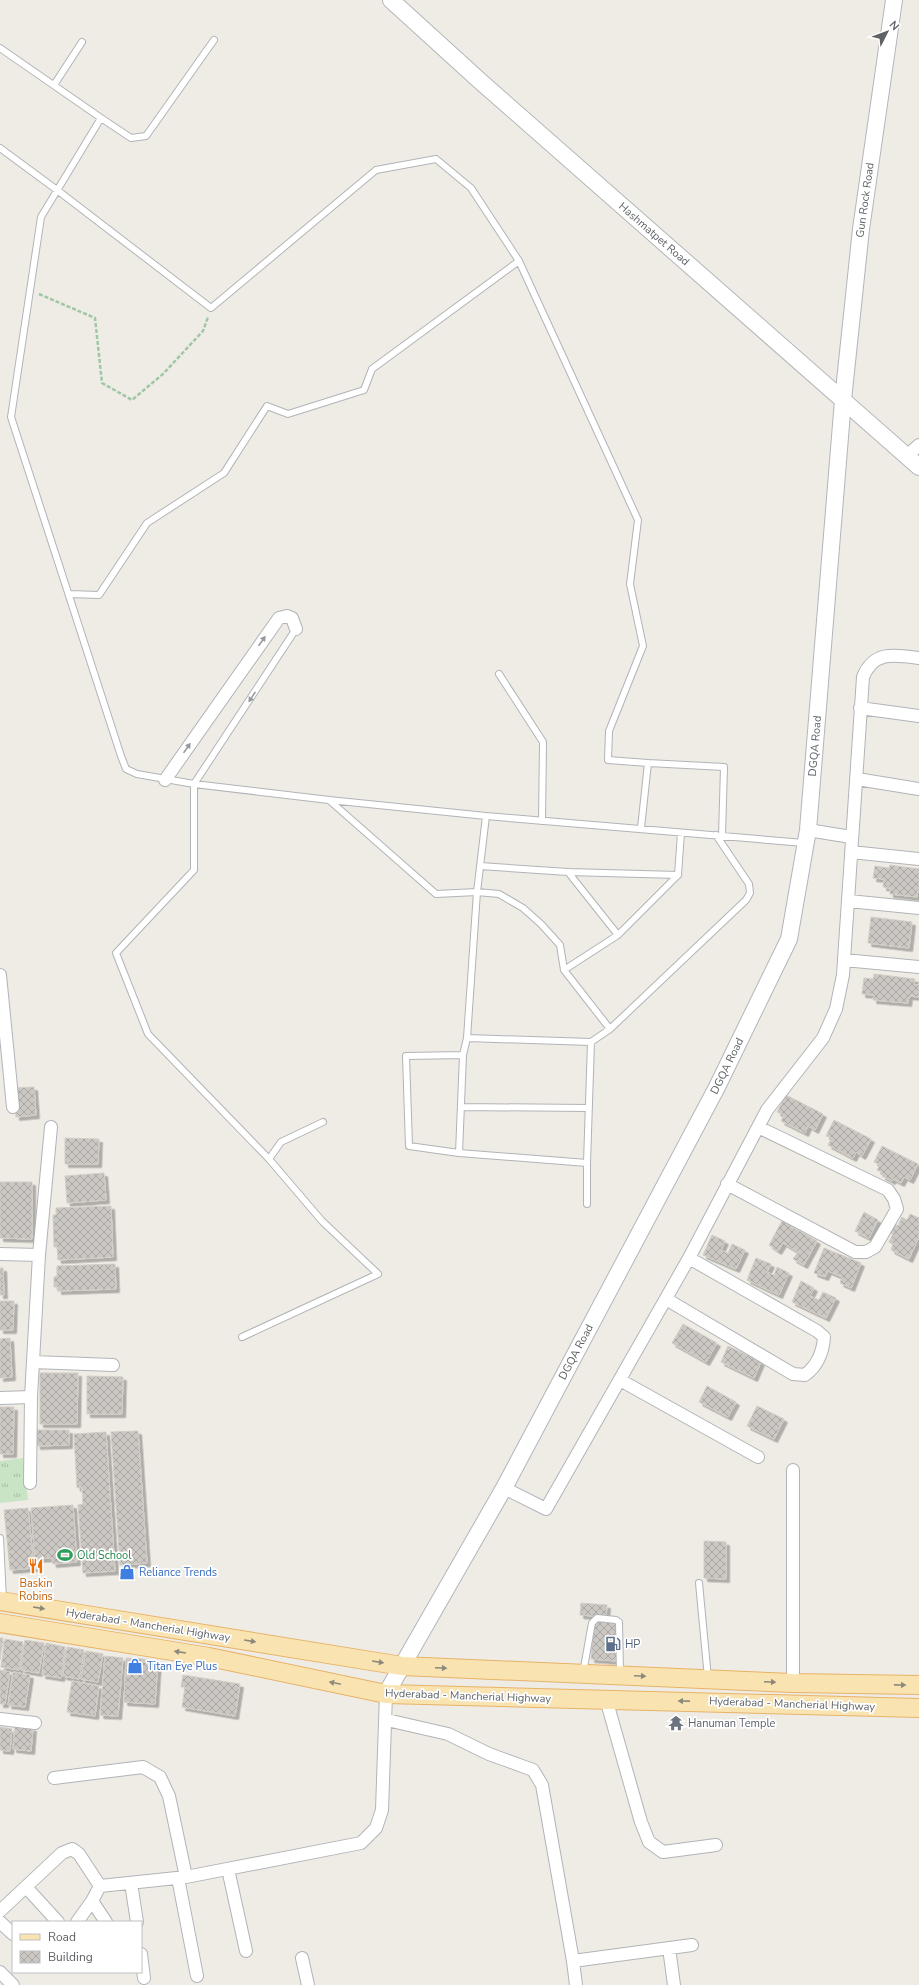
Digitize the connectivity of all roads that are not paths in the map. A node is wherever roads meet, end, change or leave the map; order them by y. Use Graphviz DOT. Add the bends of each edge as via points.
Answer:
graph roads {
  1 [pos="391,0"];
  2 [pos="894,0"];
  3 [pos="214,40"];
  4 [pos="82,42"];
  5 [pos="0,48"];
  6 [pos="54,85"];
  7 [pos="101,118"];
  8 [pos="0,148"];
  9 [pos="58,190"];
  10 [pos="519,261"];
  11 [pos="843,400"];
  12 [pos="919,445"];
  13 [pos="907,456"];
  14 [pos="919,467"];
  15 [pos="69,594"];
  16 [pos="296,629"];
  17 [pos="919,658"];
  18 [pos="499,674"];
  19 [pos="860,708"];
  20 [pos="919,716"];
  21 [pos="648,763"];
  22 [pos="857,779"];
  23 [pos="165,780"];
  24 [pos="194,784"];
  25 [pos="919,789"];
  26 [pos="329,800"];
  27 [pos="486,816"];
  28 [pos="542,821"];
  29 [pos="641,828"];
  30 [pos="681,833"];
  31 [pos="719,835"];
  32 [pos="806,836"];
  33 [pos="851,837"];
  34 [pos="851,852"];
  35 [pos="919,859"];
  36 [pos="480,866"];
  37 [pos="568,872"];
  38 [pos="678,876"];
  39 [pos="477,892"];
  40 [pos="849,901"];
  41 [pos="919,908"];
  42 [pos="618,935"];
  43 [pos="844,960"];
  44 [pos="919,967"];
  45 [pos="564,970"];
  46 [pos="0,975"];
  47 [pos="610,1029"];
  48 [pos="467,1038"];
  49 [pos="591,1042"];
  50 [pos="463,1055"];
  51 [pos="13,1107"];
  52 [pos="461,1107"];
  53 [pos="589,1108"];
  54 [pos="323,1122"];
  55 [pos="51,1127"];
  56 [pos="758,1127"];
  57 [pos="459,1154"];
  58 [pos="269,1159"];
  59 [pos="586,1163"];
  60 [pos="727,1184"];
  61 [pos="587,1204"];
  62 [pos="0,1254"];
  63 [pos="39,1255"];
  64 [pos="689,1258"];
  65 [pos="666,1299"];
  66 [pos="242,1337"];
  67 [pos="33,1362"];
  68 [pos="113,1365"];
  69 [pos="620,1380"];
  70 [pos="31,1397"];
  71 [pos="0,1398"];
  72 [pos="758,1457"];
  73 [pos="793,1470"];
  74 [pos="30,1483"];
  75 [pos="504,1488"];
  76 [pos="0,1538"];
  77 [pos="699,1583"];
  78 [pos="2,1602"];
  79 [pos="0,1623"];
  80 [pos="402,1666"];
  81 [pos="583,1674"];
  82 [pos="620,1675"];
  83 [pos="708,1680"];
  84 [pos="793,1683"];
  85 [pos="919,1685"];
  86 [pos="386,1694"];
  87 [pos="606,1700"];
  88 [pos="919,1708"];
  89 [pos="0,1719"];
  90 [pos="387,1720"];
  91 [pos="35,1723"];
  92 [pos="54,1778"];
  93 [pos="716,1845"];
  94 [pos="228,1869"];
  95 [pos="182,1878"];
  96 [pos="131,1883"];
  97 [pos="100,1886"];
  98 [pos="26,1887"];
  99 [pos="92,1901"];
  100 [pos="0,1911"];
  101 [pos="57,1921"];
  102 [pos="78,1921"];
  103 [pos="105,1921"];
  104 [pos="137,1921"];
  105 [pos="0,1922"];
  106 [pos="12,1933"];
  107 [pos="692,1945"];
  108 [pos="669,1948"];
  109 [pos="246,1951"];
  110 [pos="302,1958"];
  111 [pos="573,1961"];
  112 [pos="142,1962"];
  113 [pos="0,1972"];
  114 [pos="198,1976"];
  115 [pos="144,1978"];
  116 [pos="13,1985"];
  117 [pos="308,1985"];
  118 [pos="576,1985"];
  119 [pos="674,1985"];
  1 -- 11 [label="main road, Hashmatpet Road"];
  2 -- 11 [label="main road, Gun Rock Road" via="860,229"];
  3 -- 7 [label="lane" via="146,136 131,138"];
  4 -- 6 [label="lane"];
  5 -- 6 [label="lane"];
  6 -- 7 [label="lane"];
  7 -- 9 [label="lane"];
  8 -- 9 [label="lane"];
  9 -- 10 [label="lane" via="211,308 376,170 436,159 471,188"];
  9 -- 15 [label="lane" via="41,217 11,416"];
  10 -- 15 [label="lane" via="372,369 364,390 288,414 267,406 224,473 147,522 99,595"];
  10 -- 21 [label="lane" via="638,520 630,584 643,646 609,731 608,760"];
  11 -- 13 [label="main road, Hashmatpet Road"];
  11 -- 32 [label="main road, DGQA Road"];
  12 -- 13 [label="street"];
  13 -- 14 [label="main road, Hashmatpet Road"];
  15 -- 23 [label="lane" via="126,769"];
  23 -- 16 [label="street, one-way" via="279,618 292,618"];
  16 -- 24 [label="lane, one-way"];
  17 -- 19 [label="street" via="886,656 874,660 866,668 863,676"];
  18 -- 28 [label="lane" via="543,742"];
  19 -- 20 [label="street"];
  19 -- 22 [label="street"];
  21 -- 29 [label="lane"];
  21 -- 31 [label="lane" via="724,767"];
  22 -- 25 [label="street"];
  22 -- 33 [label="street"];
  23 -- 24 [label="lane"];
  24 -- 26 [label="lane"];
  24 -- 58 [label="lane" via="194,870 116,953 148,1034"];
  26 -- 27 [label="lane"];
  26 -- 39 [label="lane" via="436,894"];
  27 -- 28 [label="lane"];
  27 -- 36 [label="lane"];
  28 -- 29 [label="lane"];
  29 -- 30 [label="lane"];
  30 -- 31 [label="lane"];
  30 -- 38 [label="lane"];
  31 -- 32 [label="lane"];
  31 -- 47 [label="lane" via="749,884 750,893 746,900"];
  32 -- 33 [label="street"];
  32 -- 75 [label="main road, DGQA Road" via="789,939 716,1089"];
  33 -- 34 [label="street"];
  34 -- 35 [label="street"];
  34 -- 40 [label="street"];
  36 -- 37 [label="lane"];
  36 -- 39 [label="lane"];
  37 -- 38 [label="lane"];
  37 -- 42 [label="lane"];
  38 -- 42 [label="lane"];
  39 -- 45 [label="lane" via="499,894 523,908 560,945"];
  39 -- 48 [label="lane"];
  40 -- 41 [label="street"];
  40 -- 43 [label="street"];
  42 -- 45 [label="lane"];
  43 -- 44 [label="street"];
  43 -- 56 [label="street" via="840,994 826,1032 776,1096"];
  45 -- 47 [label="lane"];
  46 -- 51 [label="street"];
  47 -- 49 [label="lane"];
  48 -- 49 [label="lane"];
  48 -- 50 [label="lane"];
  49 -- 53 [label="lane"];
  50 -- 52 [label="lane"];
  50 -- 57 [label="lane" via="406,1056 408,1146"];
  52 -- 53 [label="lane"];
  52 -- 57 [label="lane"];
  53 -- 59 [label="lane"];
  54 -- 58 [label="lane" via="281,1142"];
  55 -- 63 [label="street"];
  56 -- 60 [label="street"];
  56 -- 60 [label="street" via="888,1190 897,1209 875,1247 866,1252 856,1252"];
  57 -- 59 [label="lane"];
  58 -- 66 [label="lane" via="322,1220 378,1274"];
  59 -- 61 [label="lane"];
  60 -- 64 [label="street"];
  62 -- 63 [label="street"];
  63 -- 67 [label="street"];
  64 -- 65 [label="street"];
  64 -- 65 [label="street" via="824,1337 823,1348 812,1369 805,1375 793,1374"];
  65 -- 69 [label="street"];
  67 -- 68 [label="street"];
  67 -- 70 [label="street"];
  69 -- 72 [label="street"];
  69 -- 75 [label="street" via="546,1509"];
  70 -- 71 [label="street"];
  70 -- 74 [label="street"];
  73 -- 84 [label="street"];
  75 -- 80 [label="main road, DGQA Road"];
  76 -- 78 [label="lane"];
  77 -- 83 [label="lane"];
  78 -- 80 [label="main road, Hyderabad - Mancherial Highway, one-way"];
  86 -- 79 [label="main road, Hyderabad - Mancherial Highway, one-way" via="209,1657"];
  80 -- 81 [label="main road, Hyderabad - Mancherial Highway, one-way"];
  80 -- 86 [label="main road, DGQA Road"];
  81 -- 82 [label="main road, Hyderabad - Mancherial Highway"];
  81 -- 82 [label="lane" via="592,1623 597,1618 619,1622"];
  82 -- 83 [label="main road, Hyderabad - Mancherial Highway, one-way"];
  83 -- 84 [label="main road, Hyderabad - Mancherial Highway, one-way"];
  84 -- 85 [label="main road, Hyderabad - Mancherial Highway, one-way"];
  86 -- 87 [label="main road, Hyderabad - Mancherial Highway"];
  86 -- 90 [label="street"];
  88 -- 87 [label="main road, Hyderabad - Mancherial Highway, one-way"];
  87 -- 93 [label="street" via="649,1842 663,1852"];
  89 -- 91 [label="street"];
  90 -- 94 [label="street" via="382,1810 376,1828 361,1843"];
  90 -- 111 [label="street" via="448,1734 489,1754 533,1770 542,1785"];
  92 -- 95 [label="street" via="143,1767 160,1777 169,1796"];
  94 -- 95 [label="street"];
  94 -- 109 [label="street"];
  95 -- 96 [label="street"];
  95 -- 114 [label="street"];
  96 -- 97 [label="street"];
  96 -- 104 [label="street"];
  97 -- 98 [label="street" via="79,1854 72,1849 62,1854"];
  97 -- 99 [label="street"];
  98 -- 100 [label="street"];
  98 -- 101 [label="street"];
  99 -- 102 [label="street"];
  99 -- 103 [label="street"];
  105 -- 106 [label="street"];
  107 -- 108 [label="street"];
  108 -- 111 [label="street"];
  108 -- 119 [label="street"];
  110 -- 117 [label="street"];
  111 -- 118 [label="street"];
  112 -- 115 [label="street"];
  113 -- 116 [label="street"];
}
